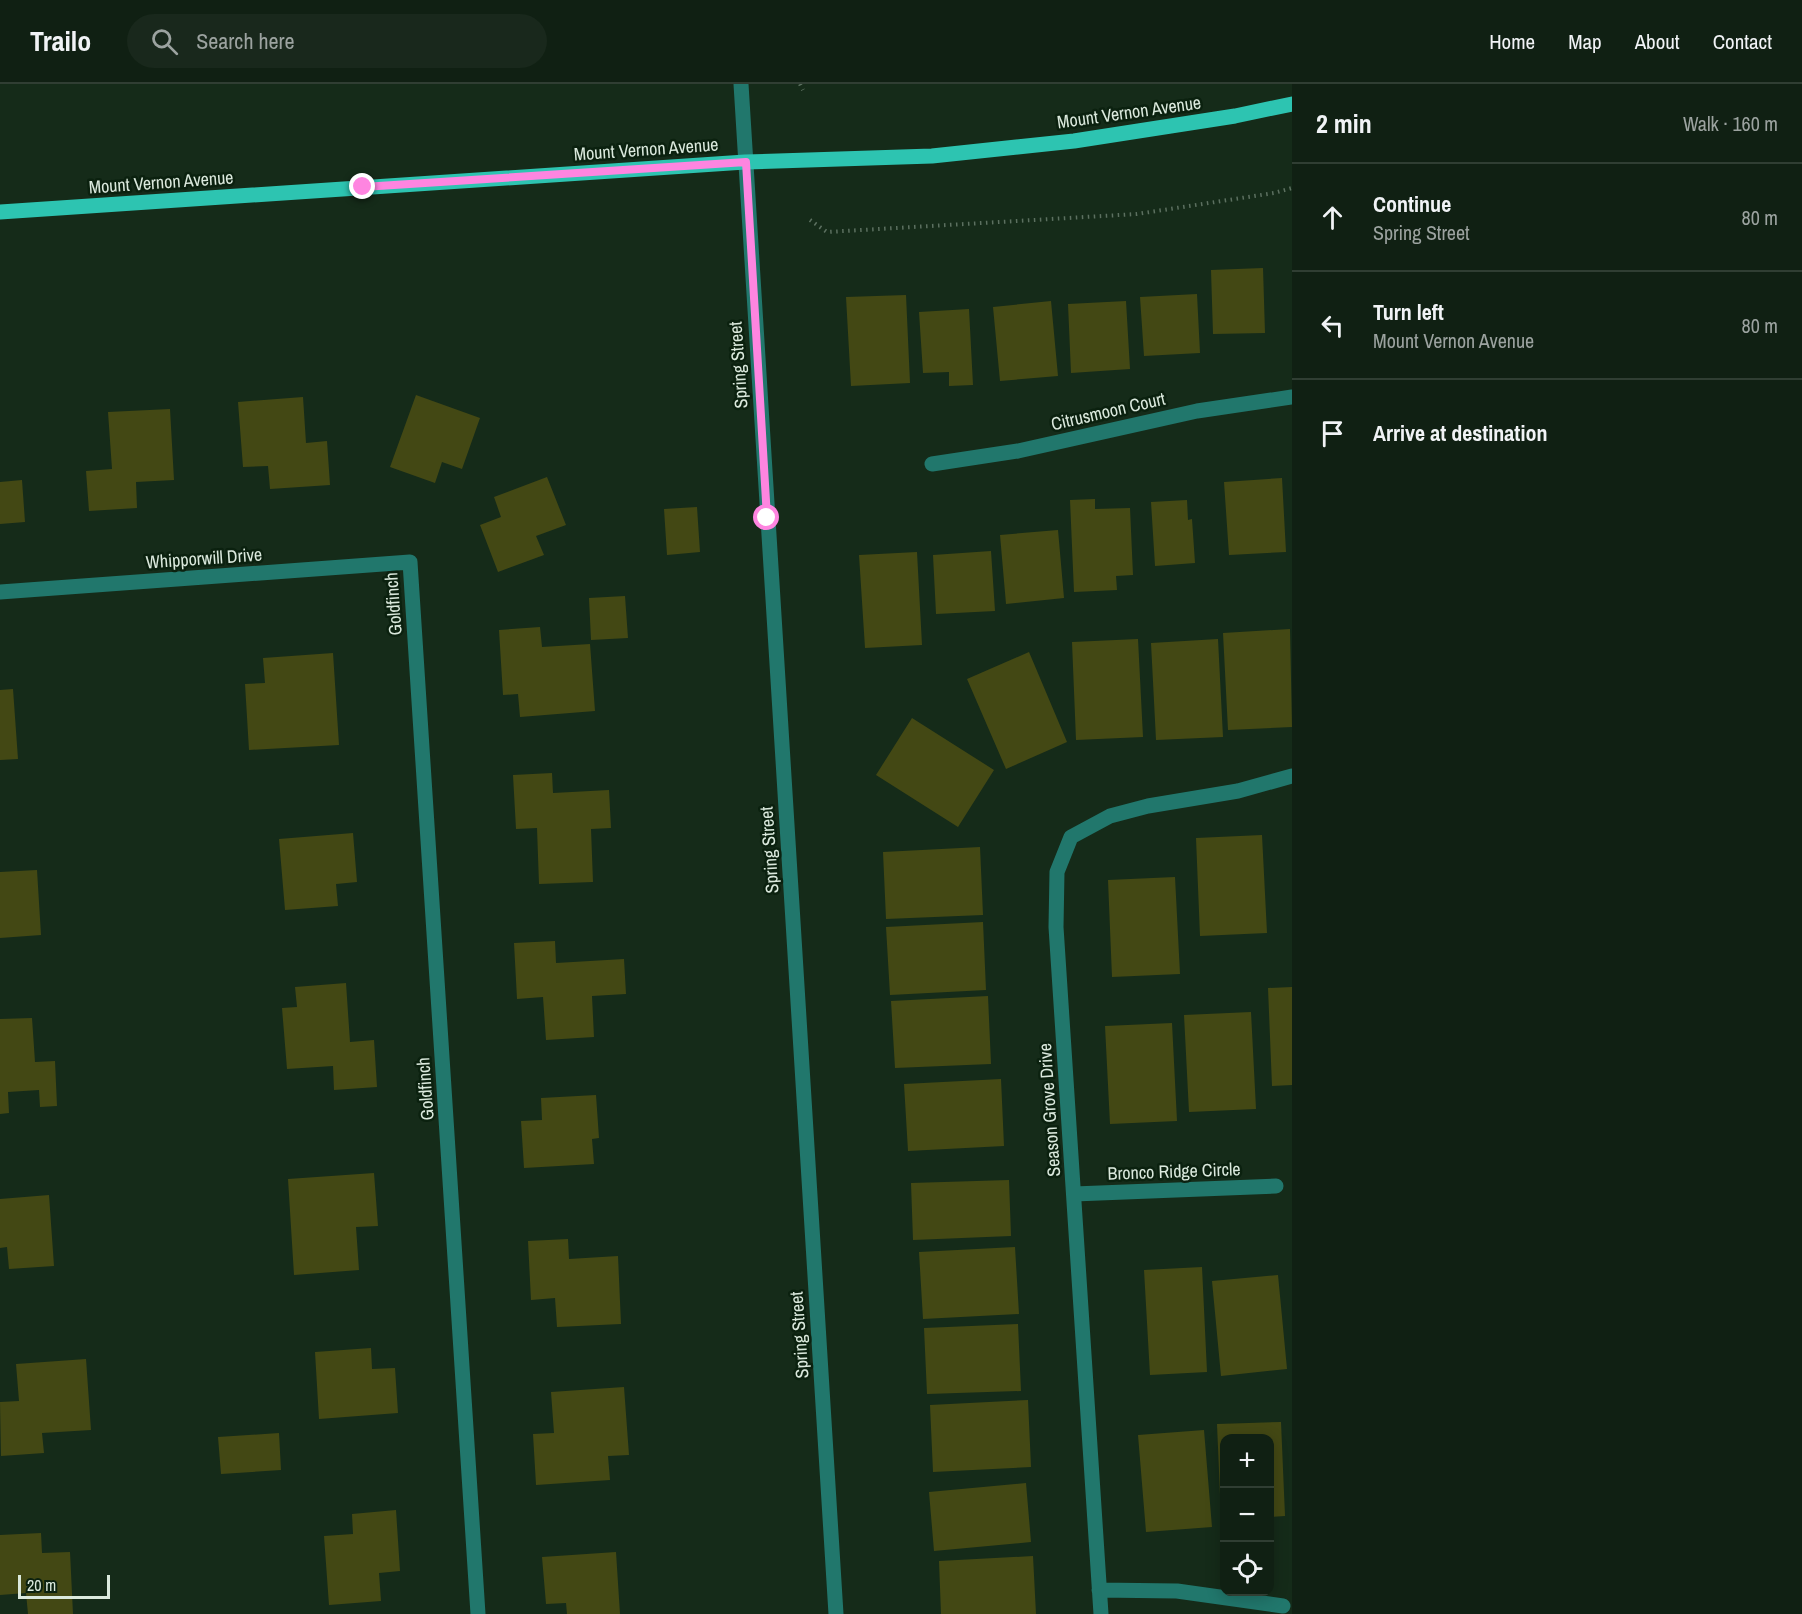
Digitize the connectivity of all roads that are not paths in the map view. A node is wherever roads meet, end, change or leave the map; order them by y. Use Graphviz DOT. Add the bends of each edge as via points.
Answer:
graph roads {
  1 [pos="741,84"];
  2 [pos="1292,104"];
  3 [pos="746,162"];
  4 [pos="0,212"];
  5 [pos="1292,397"];
  6 [pos="932,465"];
  7 [pos="410,562"];
  8 [pos="0,592"];
  9 [pos="1292,776"];
  10 [pos="1276,1186"];
  11 [pos="1074,1194"];
  12 [pos="1099,1590"];
  13 [pos="1283,1606"];
  14 [pos="478,1614"];
  15 [pos="836,1614"];
  16 [pos="1101,1614"];
  1 -- 3 [label="street, Spring Street"];
  2 -- 3 [label="main road, Mount Vernon Avenue" via="1074,141 932,156"];
  3 -- 4 [label="main road, Mount Vernon Avenue"];
  3 -- 15 [label="street, Spring Street"];
  5 -- 6 [label="street, Citrusmoon Court" via="1197,411 1018,451"];
  7 -- 8 [label="street, Whipporwill Drive"];
  7 -- 14 [label="street, Goldfinch"];
  9 -- 11 [label="street, Season Grove Drive" via="1239,791 1138,808 1110,816 1071,837 1057,872 1056,927"];
  10 -- 11 [label="street, Bronco Ridge Circle"];
  11 -- 12 [label="street, Season Grove Drive"];
  12 -- 13 [label="street" via="1177,1591"];
  12 -- 16 [label="street, Season Grove Drive"];
}
